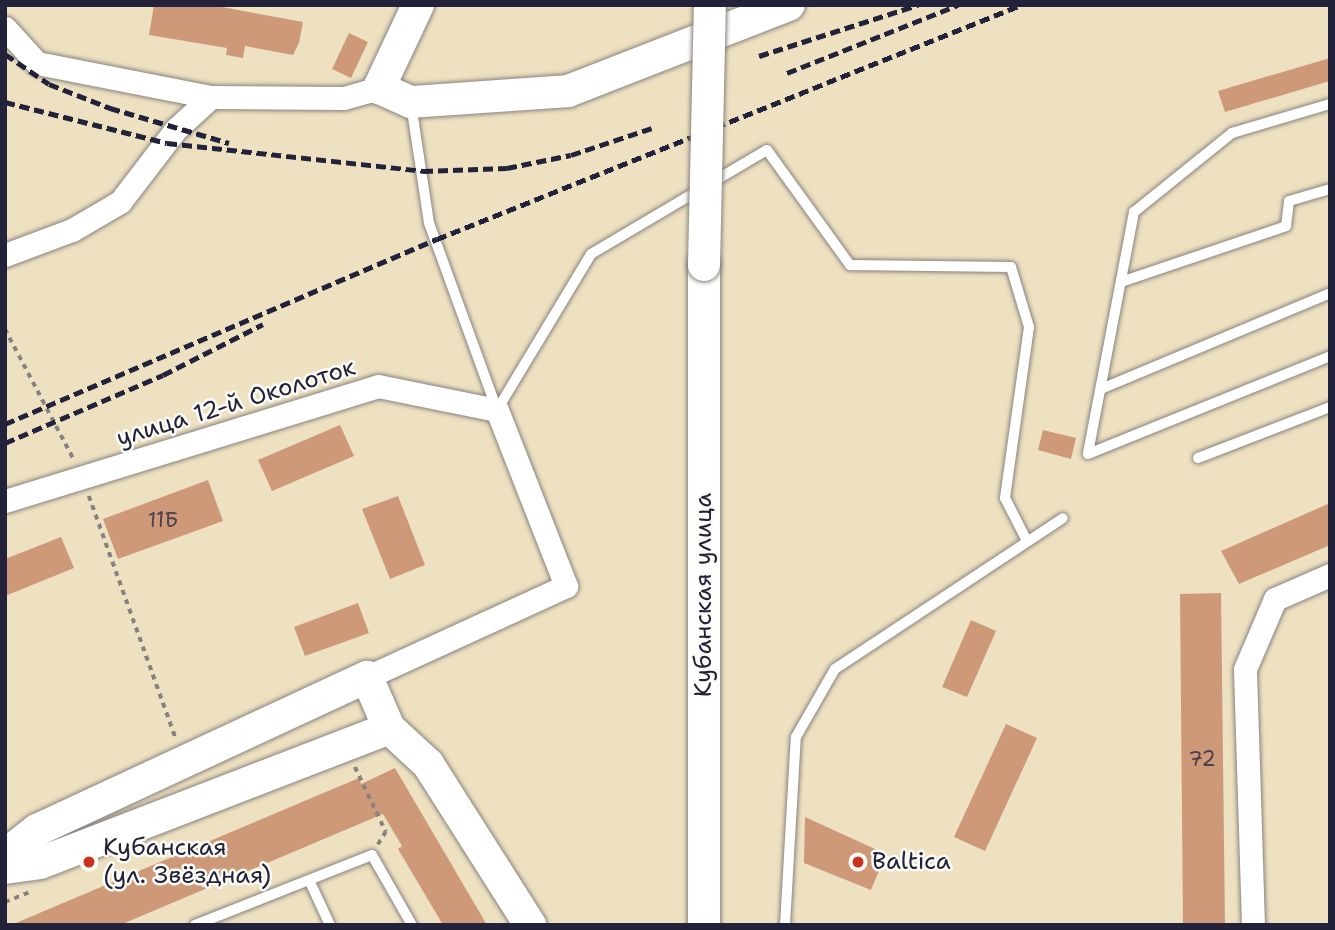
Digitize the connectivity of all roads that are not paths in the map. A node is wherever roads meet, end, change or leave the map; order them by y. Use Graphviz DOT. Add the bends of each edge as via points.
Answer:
graph roads {
  1 [pos="418,5"];
  2 [pos="710,5"];
  3 [pos="789,5"];
  4 [pos="5,28"];
  5 [pos="379,88"];
  6 [pos="211,97"];
  7 [pos="411,102"];
  8 [pos="1330,104"];
  9 [pos="1330,189"];
  10 [pos="5,255"];
  11 [pos="1121,282"];
  12 [pos="1330,293"];
  13 [pos="1330,356"];
  14 [pos="1101,389"];
  15 [pos="1330,408"];
  16 [pos="496,410"];
  17 [pos="1198,458"];
  18 [pos="5,501"];
  19 [pos="1063,518"];
  20 [pos="1027,541"];
  21 [pos="1330,575"];
  22 [pos="367,677"];
  23 [pos="389,729"];
  24 [pos="5,855"];
  25 [pos="5,868"];
  26 [pos="310,882"];
  27 [pos="195,925"];
  28 [pos="330,925"];
  29 [pos="412,925"];
  30 [pos="530,925"];
  31 [pos="704,925"];
  32 [pos="785,925"];
  33 [pos="1253,925"];
  1 -- 5 [label="main road"];
  2 -- 31 [label="main road, Кубанская улица, bridge" via="704,265"];
  3 -- 7 [label="main road" via="568,91"];
  4 -- 6 [label="street" via="37,63"];
  5 -- 6 [label="street" via="344,98"];
  5 -- 7 [label="main road"];
  6 -- 10 [label="street" via="176,129 120,202 72,230"];
  7 -- 16 [label="lane" via="429,223"];
  8 -- 11 [label="lane" via="1232,132 1135,212"];
  9 -- 11 [label="lane" via="1289,201 1286,226"];
  11 -- 14 [label="lane"];
  12 -- 14 [label="lane"];
  13 -- 14 [label="lane" via="1088,454"];
  15 -- 17 [label="lane"];
  16 -- 18 [label="street, улица 12-й Околоток" via="378,386"];
  16 -- 20 [label="lane" via="591,254 767,150 850,265 1011,267 1030,327 1005,498"];
  16 -- 22 [label="street" via="566,586"];
  19 -- 20 [label="lane"];
  20 -- 32 [label="lane" via="835,669 796,737"];
  21 -- 33 [label="street" via="1275,599 1245,669"];
  22 -- 23 [label="main road"];
  22 -- 24 [label="main road" via="37,830"];
  23 -- 25 [label="main road" via="40,863"];
  23 -- 30 [label="main road" via="428,764"];
  26 -- 27 [label="lane"];
  26 -- 28 [label="lane"];
  26 -- 29 [label="lane" via="372,855"];
}
